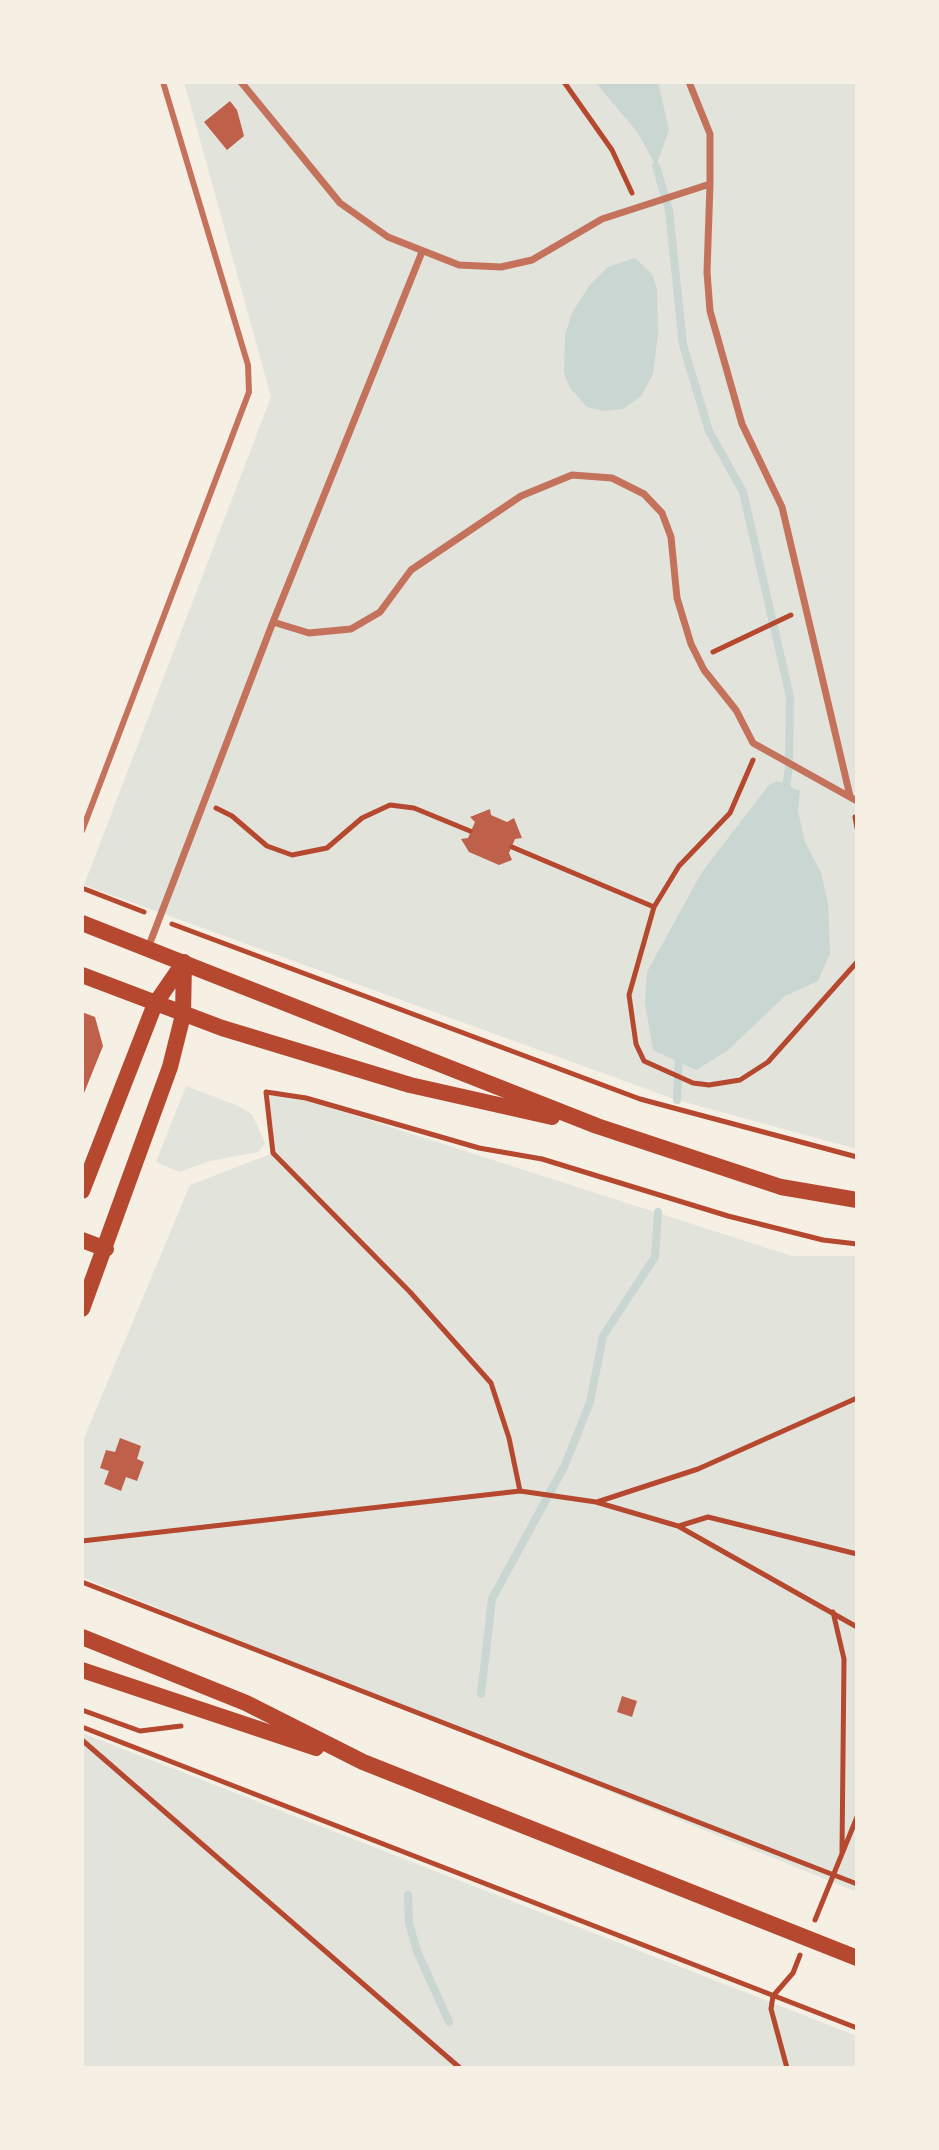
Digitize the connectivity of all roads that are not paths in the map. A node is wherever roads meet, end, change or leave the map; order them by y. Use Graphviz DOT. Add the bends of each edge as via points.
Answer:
graph roads {
  1 [pos="163,82"];
  2 [pos="241,82"];
  3 [pos="689,82"];
  4 [pos="710,184"];
  5 [pos="422,252"];
  6 [pos="273,622"];
  7 [pos="854,799"];
  8 [pos="82,831"];
  9 [pos="82,923"];
  10 [pos="148,948"];
  11 [pos="184,962"];
  12 [pos="82,975"];
  13 [pos="155,1004"];
  14 [pos="183,1015"];
  15 [pos="597,1126"];
  16 [pos="83,1183"];
  17 [pos="857,1200"];
  18 [pos="82,1240"];
  19 [pos="106,1249"];
  20 [pos="82,1309"];
  21 [pos="82,1637"];
  22 [pos="82,1670"];
  23 [pos="363,1762"];
  24 [pos="857,1958"];
  1 -- 8 [label="lane" via="248,365 249,392"];
  2 -- 5 [label="street" via="328,192 376,231"];
  3 -- 4 [label="street" via="710,134"];
  4 -- 5 [label="street" via="586,226 517,264 472,266"];
  4 -- 7 [label="street" via="710,311 742,424 782,507"];
  5 -- 6 [label="street"];
  6 -- 7 [label="street" via="325,633 368,621 411,570 521,496 558,479 602,476 635,487 662,513 671,537 677,598 698,660 736,710 753,743"];
  6 -- 10 [label="street"];
  9 -- 10 [label="main road"];
  10 -- 11 [label="main road"];
  11 -- 13 [label="main road"];
  11 -- 14 [label="main road"];
  11 -- 15 [label="main road"];
  12 -- 13 [label="main road"];
  13 -- 14 [label="main road"];
  13 -- 16 [label="main road"];
  14 -- 15 [label="main road" via="410,1085"];
  14 -- 19 [label="main road"];
  15 -- 17 [label="main road" via="781,1187"];
  18 -- 19 [label="main road"];
  19 -- 20 [label="main road"];
  21 -- 23 [label="main road" via="246,1703"];
  22 -- 23 [label="main road"];
  23 -- 24 [label="main road"];
}
